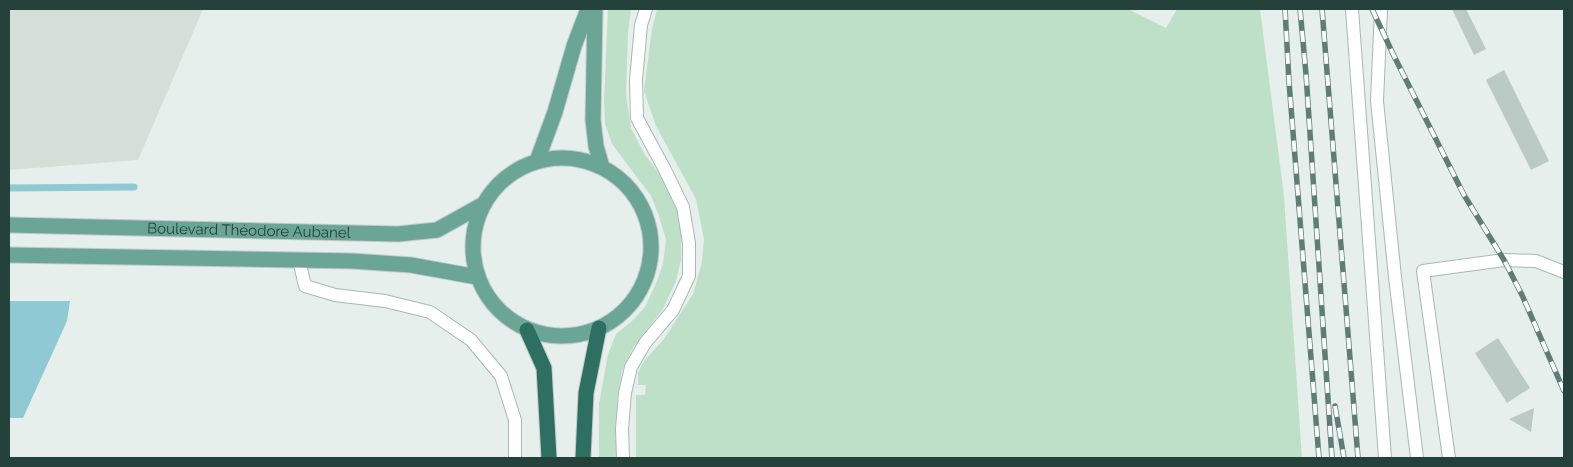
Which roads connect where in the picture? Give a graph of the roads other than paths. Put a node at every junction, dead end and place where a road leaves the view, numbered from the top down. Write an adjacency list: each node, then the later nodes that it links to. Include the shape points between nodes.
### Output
1 (588, 9): 6 (main road)
2 (595, 9): 7 (main road, via 593,120)
3 (646, 9): 19 (lane, via 641,25 636,80 637,118 682,207 689,243 689,276 674,310 645,343 631,367 622,429)
4 (1352, 9): 20 (lane)
5 (1381, 9): 21 (lane, via 1377,100)
6 (537, 161): 7 (main road, via 581,160); 8 (main road, via 515,171 496,186)
7 (602, 167): 14 (main road, via 625,184 642,208 650,235 650,263 640,290 623,312)
8 (482, 205): 9 (main road, Boulevard Théodore Aubanel, via 437,230 398,234); 13 (main road, via 474,228 472,253)
9 (9, 225)
10 (9, 256): 11 (main road, Boulevard Théodore Aubanel)
11 (299, 260): 13 (main road, Boulevard Théodore Aubanel, via 411,265); 16 (lane, via 305,286 335,295 385,301 430,312 471,340 500,376 516,420)
12 (1564, 272): 22 (lane, via 1536,261 1504,260 1423,271)
13 (477, 277): 15 (main road, via 489,299 506,317)
14 (599, 328): 15 (main road, via 576,336 551,336); 18 (highway, via 586,393)
15 (527, 330): 17 (highway, via 544,368)
16 (515, 458)
17 (549, 458)
18 (583, 458)
19 (624, 458)
20 (1385, 458)
21 (1417, 458)
22 (1449, 458)

